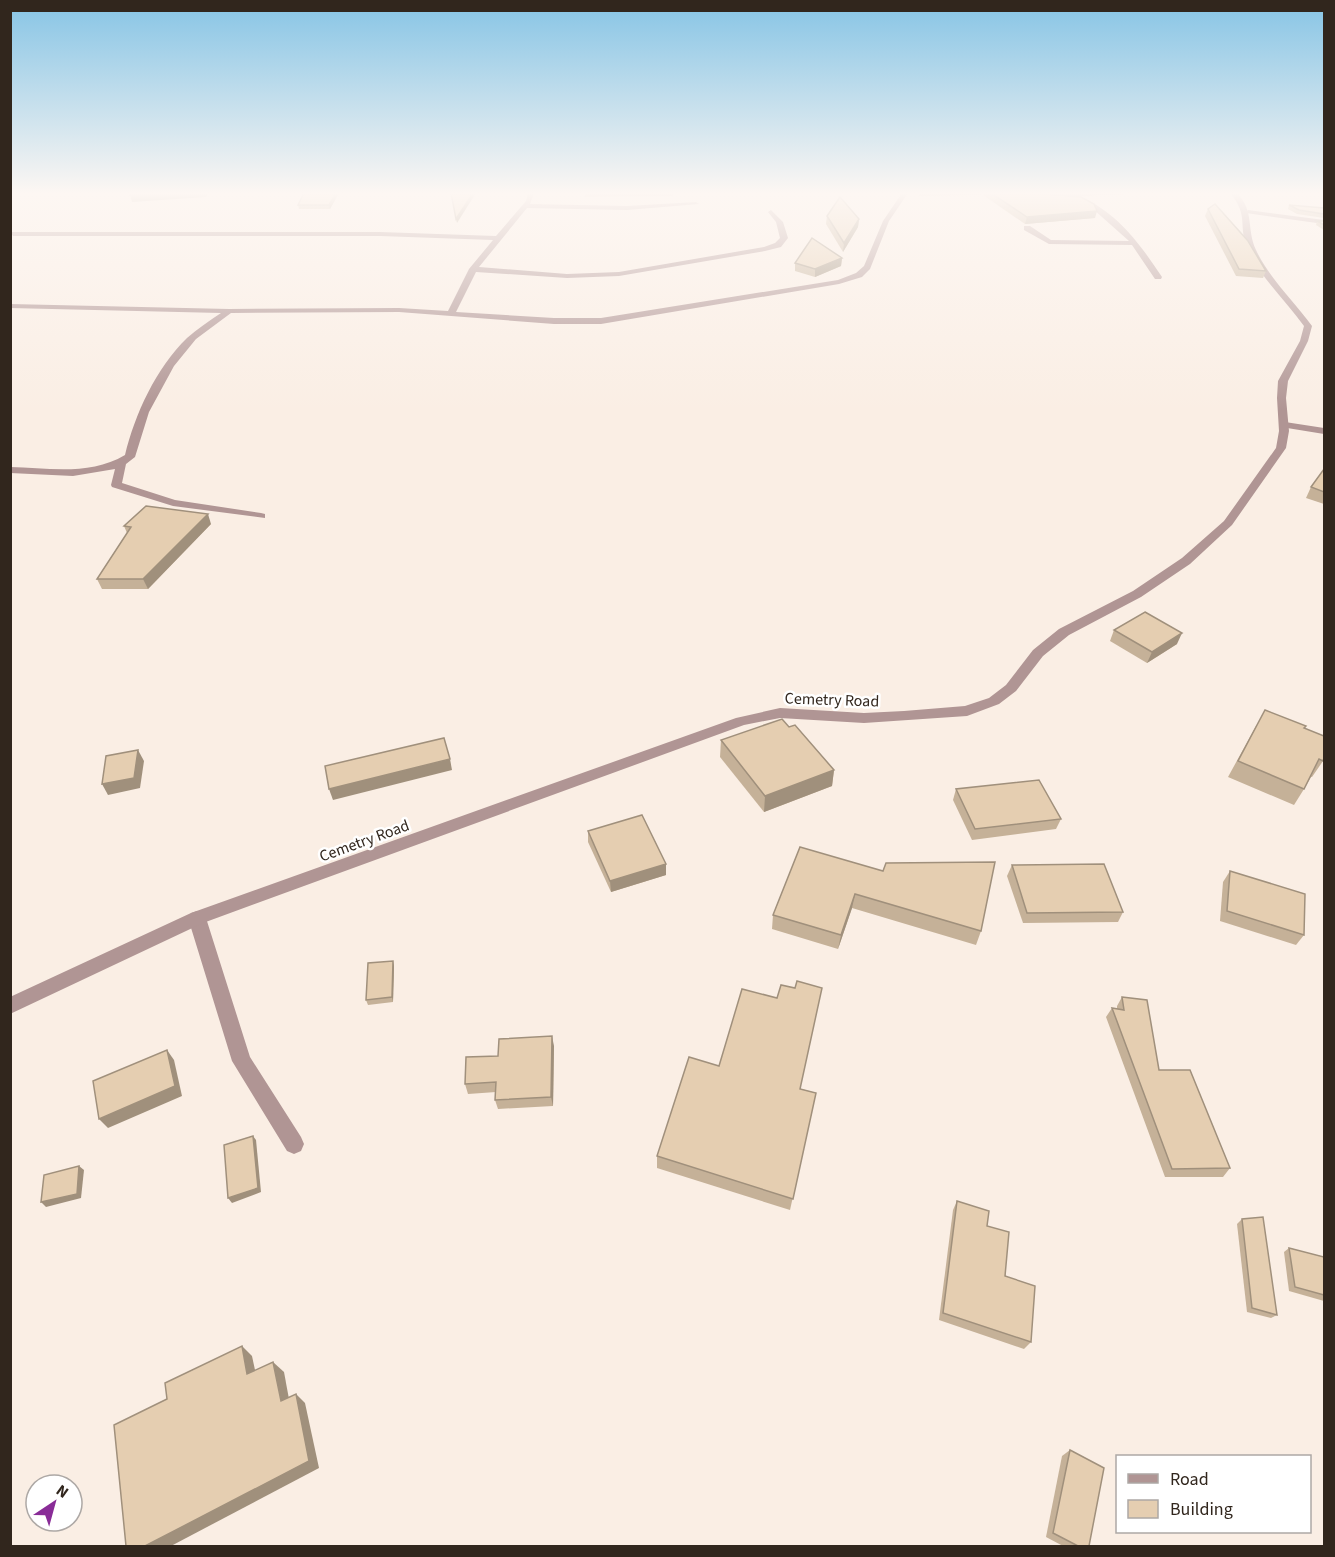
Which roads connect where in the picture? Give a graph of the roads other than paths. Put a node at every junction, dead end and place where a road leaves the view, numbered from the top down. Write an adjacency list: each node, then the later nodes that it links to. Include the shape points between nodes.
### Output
1 (475, 266): 6 (street)
2 (672, 266): 6 (street, via 595,276)
3 (868, 266): 10 (street, via 859,275 839,282 601,321)
4 (1151, 266): 7 (street)
5 (1264, 266): 11 (street, Cemetry Road, via 1308,326 1307,339 1288,366 1282,384)
6 (473, 269): 10 (street)
7 (1158, 277)
8 (10, 306): 9 (street)
9 (229, 311): 10 (street); 13 (street, via 176,356 145,407 130,457)
10 (451, 313)
11 (1285, 425): 12 (street); 16 (street, Cemetry Road, via 1281,448 1228,523 1186,561 1137,594 1064,632 1038,653 1011,687 994,701 967,711 904,716 780,713 741,721)
12 (1324, 432)
13 (121, 465): 14 (street, via 104,470); 15 (street, via 116,485 174,503)
14 (10, 470)
15 (261, 516)
16 (197, 918): 17 (street, Cemetry Road); 18 (street, via 242,1061)
17 (10, 1006)
18 (294, 1144)

